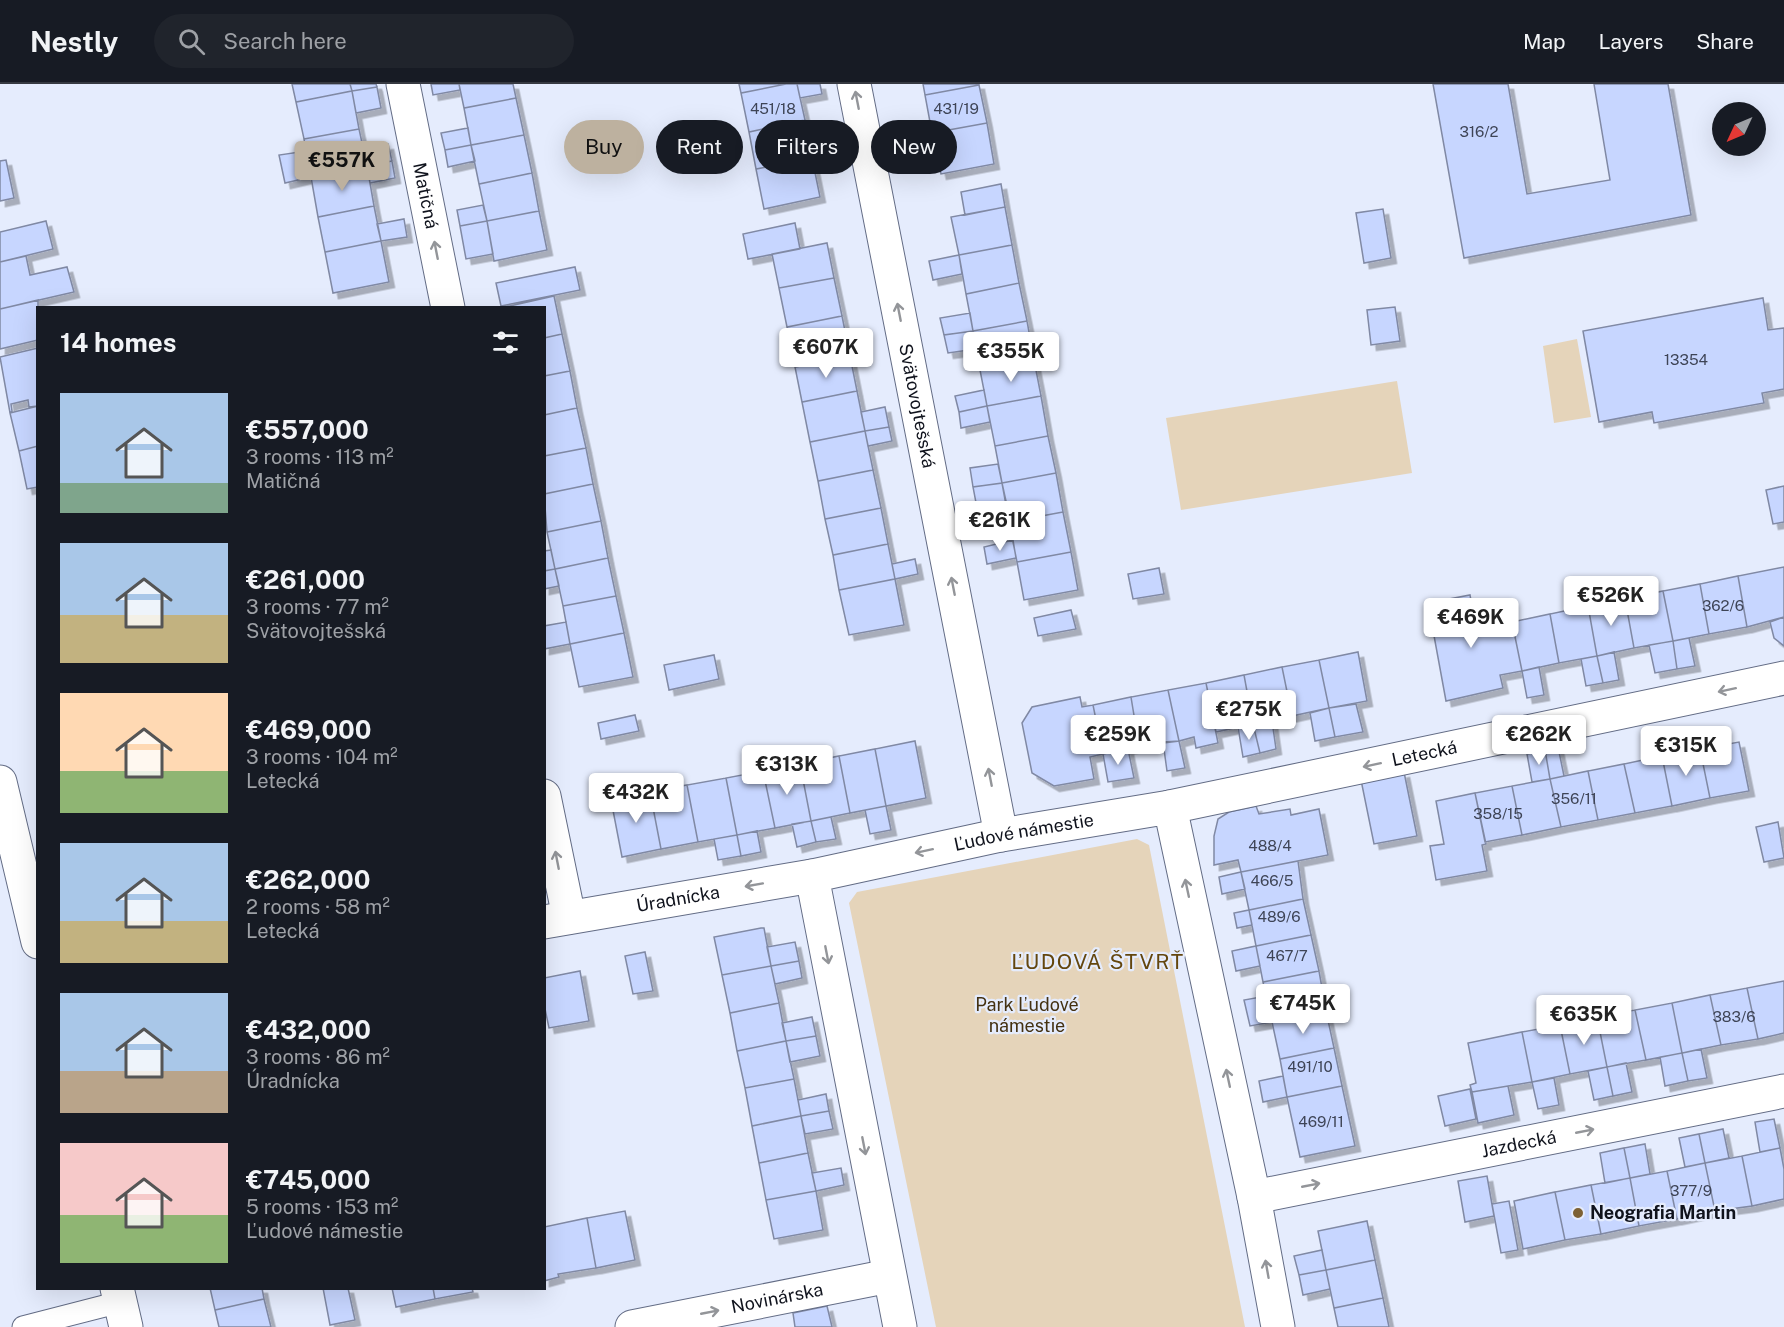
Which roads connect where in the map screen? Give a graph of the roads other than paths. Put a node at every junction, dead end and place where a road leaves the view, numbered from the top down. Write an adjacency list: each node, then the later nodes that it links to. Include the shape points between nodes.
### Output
1 (404, 84): 3 (street, Matičná, one-way to 1)
2 (854, 84): 8 (street, Svätovojtešská, one-way to 2)
3 (448, 306)
4 (1784, 678): 6 (street, Letecká, one-way to 6)
5 (0, 782): 9 (street)
6 (1170, 807): 8 (street, Ľudové námestie); 14 (street, one-way to 6)
7 (546, 817): 11 (street, one-way to 7)
8 (1001, 835): 10 (street, Ľudové námestie, one-way to 10)
9 (10, 872): 12 (street)
10 (812, 876): 11 (street, Úradnícka, one-way to 11); 15 (street, one-way to 15)
11 (556, 920)
12 (36, 937)
13 (1784, 1091): 14 (street, Jazdecká, one-way to 13)
14 (1254, 1197): 20 (street, one-way to 14)
15 (889, 1276): 18 (street, Novinárska, one-way to 15); 19 (street)
16 (121, 1306): 17 (lane)
17 (23, 1327)
18 (632, 1327)
19 (900, 1327)
20 (1278, 1327)

